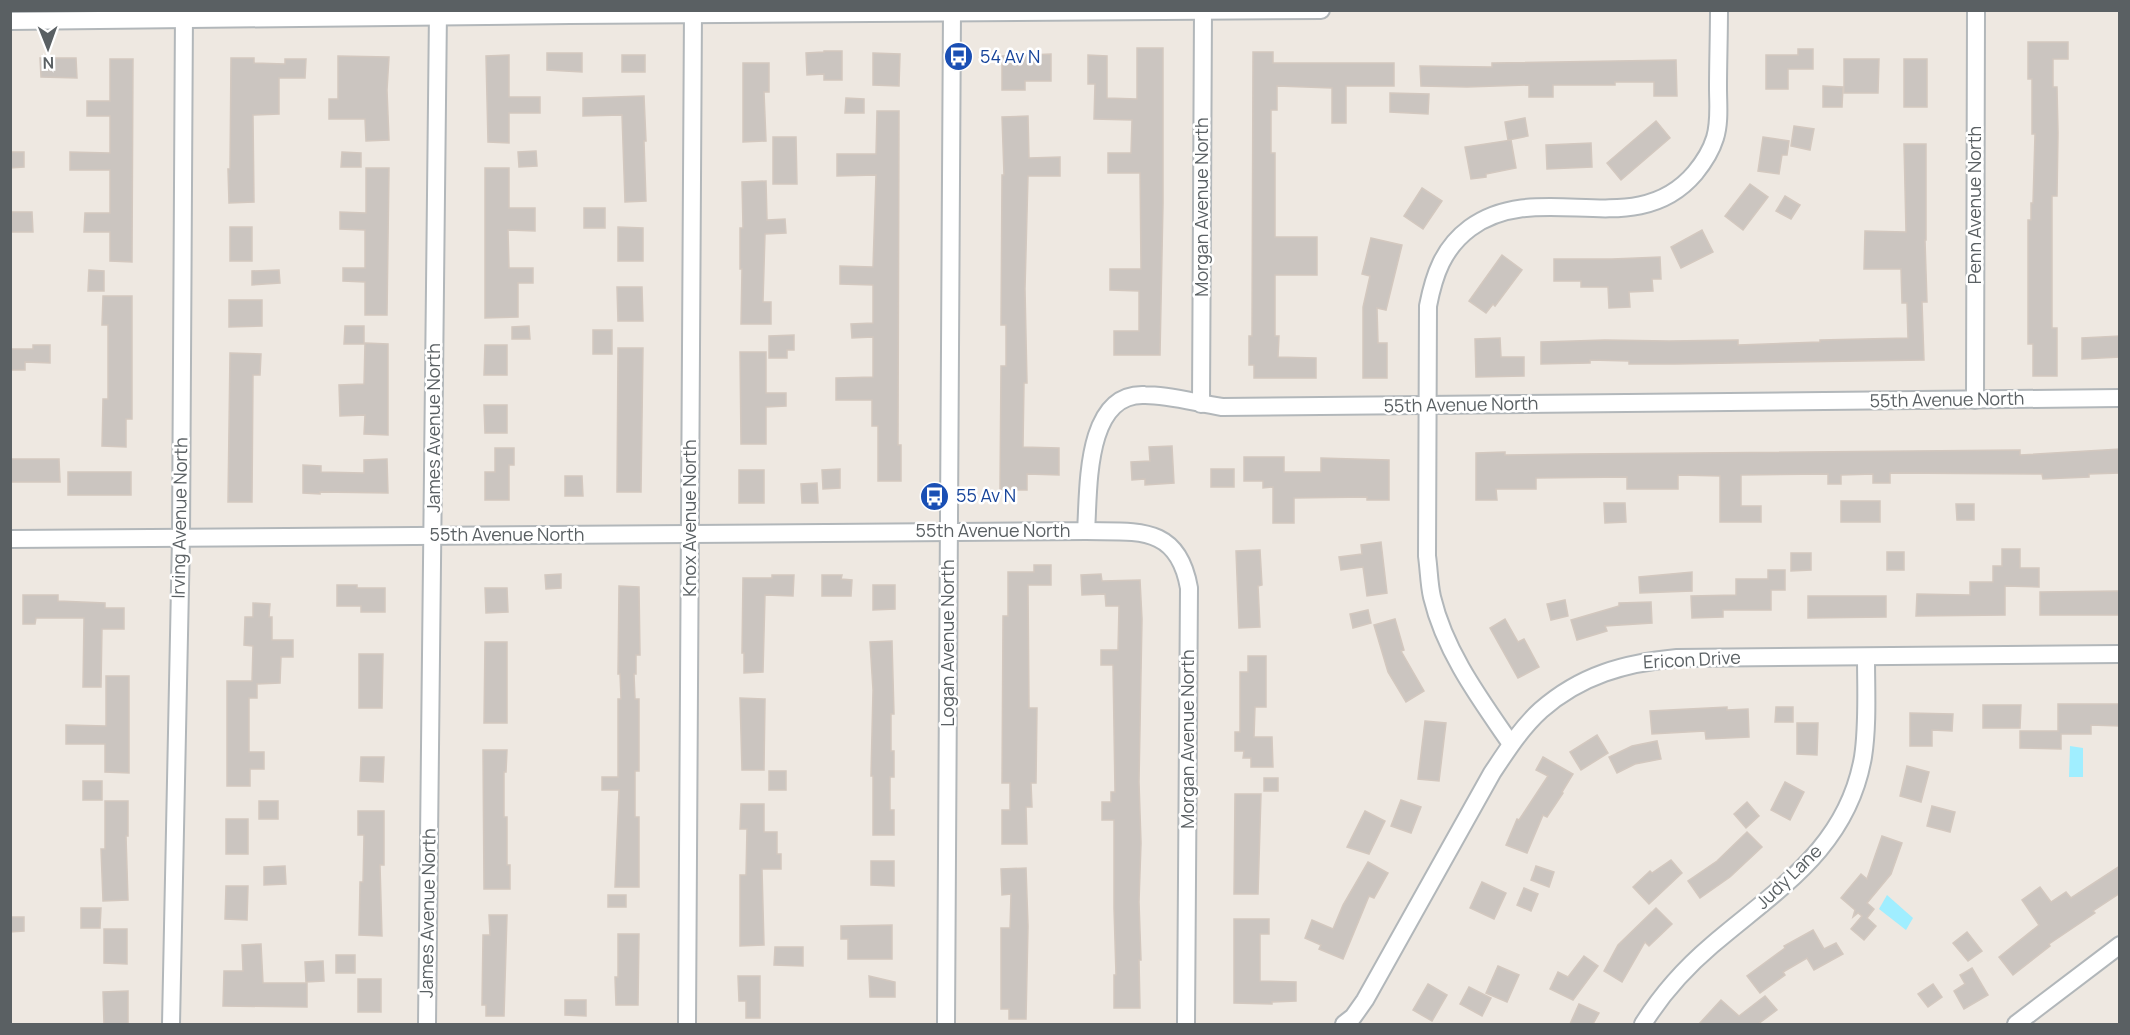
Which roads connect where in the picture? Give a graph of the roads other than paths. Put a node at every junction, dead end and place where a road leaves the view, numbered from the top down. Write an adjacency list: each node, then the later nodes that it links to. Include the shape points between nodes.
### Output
1 (1321, 10): 4 (street)
2 (1719, 10): 13 (street, via 1716,136 1705,160 1689,180 1645,206 1504,210 1459,236 1443,257 1428,306)
3 (1976, 10): 11 (street, Penn Avenue North)
4 (1203, 11): 6 (street); 12 (street, Morgan Avenue North)
5 (693, 12): 6 (street); 7 (street); 16 (street, Knox Avenue North)
6 (952, 12): 14 (street, Logan Avenue North)
7 (438, 14): 8 (street); 17 (street, James Avenue North)
8 (184, 15): 9 (street); 18 (street, Irving Avenue North)
9 (10, 21)
10 (2120, 398): 11 (street, 55th Avenue North)
11 (1975, 400): 13 (street, 55th Avenue North)
12 (1202, 404): 13 (street, 55th Avenue North); 15 (street, 55th Avenue North, via 1143,394 1114,404 1104,417 1094,444)
13 (1428, 405): 22 (street, via 1427,556 1432,597 1445,636 1464,672)
14 (949, 531): 15 (street, 55th Avenue North); 16 (street, 55th Avenue North); 27 (street, Logan Avenue North)
15 (1086, 531): 28 (street, Morgan Avenue North, via 1128,532 1166,541 1186,570)
16 (690, 534): 17 (street, 55th Avenue North); 26 (street, Knox Avenue North)
17 (434, 535): 18 (street, 55th Avenue North); 25 (street, James Avenue North)
18 (181, 538): 19 (street, 55th Avenue North); 24 (street, Irving Avenue North)
19 (10, 540)
20 (2120, 654): 21 (street, Ericon Drive)
21 (1866, 657): 22 (street, Ericon Drive, via 1640,661 1604,672 1570,689 1540,711); 30 (street, Judy Lane, via 1863,757 1853,794 1835,829 1813,860 1676,980)
22 (1511, 744): 29 (street, Ericon Drive, via 1365,1000)
23 (2120, 945): 31 (street)
24 (171, 1024)
25 (427, 1024)
26 (687, 1024)
27 (946, 1024)
28 (1186, 1024)
29 (1344, 1024)
30 (1643, 1024)
31 (2016, 1024)

